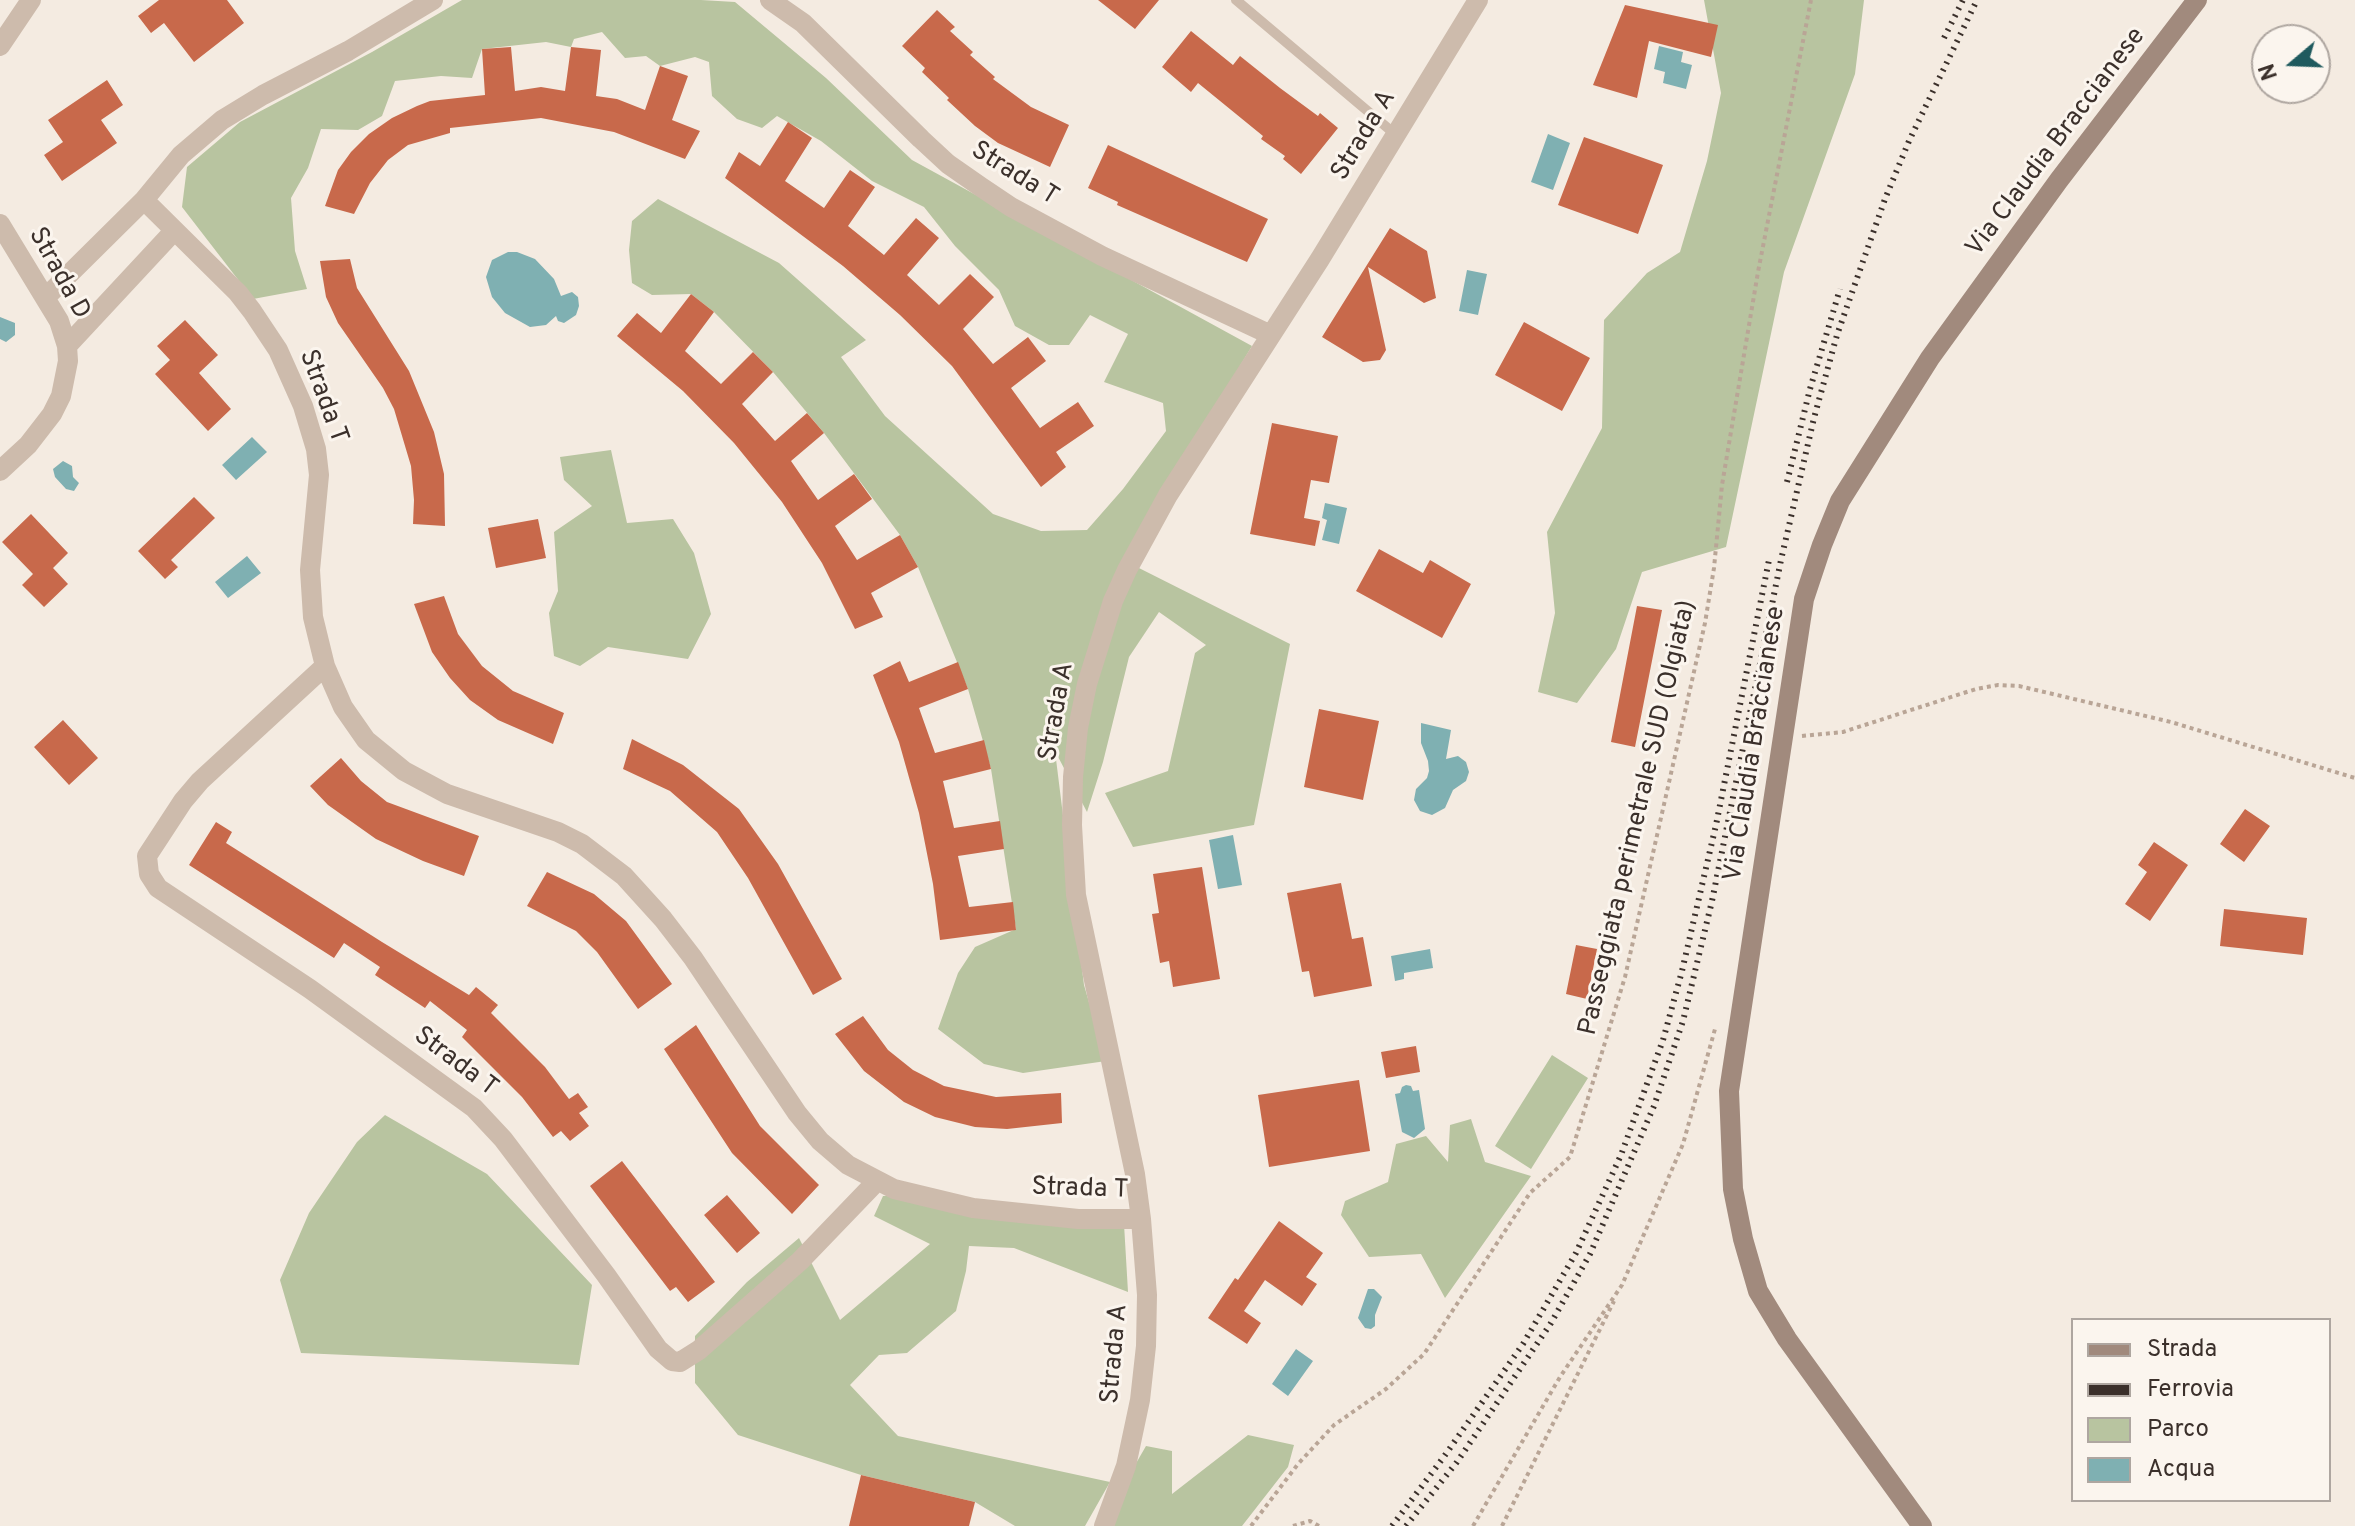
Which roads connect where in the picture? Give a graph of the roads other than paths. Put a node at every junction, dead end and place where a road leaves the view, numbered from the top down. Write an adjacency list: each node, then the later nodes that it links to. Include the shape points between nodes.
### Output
1 (31, 0): 7 (street)
2 (433, 0): 9 (street, via 222,120 181,155)
3 (770, 0): 13 (street, Strada T, via 822,40 948,164 981,187 1102,256)
4 (1236, 0): 8 (lane)
5 (1478, 0): 8 (street, Strada A)
6 (2197, 0): 20 (main road, Via Claudia Braccianese, via 1930,358 1840,501 1804,599 1729,1091 1733,1189 1758,1291)
7 (0, 46)
8 (1396, 135): 13 (street, Strada A)
9 (144, 200): 11 (street, Strada T); 12 (street)
10 (0, 224): 12 (street, Strada D)
11 (174, 231): 14 (street); 16 (street, Strada T, via 252,311 278,350 303,406 318,463 310,593)
12 (45, 298): 14 (street, Strada D)
13 (1271, 335): 18 (street, Strada A, via 1168,495 1127,570 1093,658 1078,728 1072,812 1076,895)
14 (67, 346): 15 (street, Strada D, via 66,377 52,414)
15 (0, 471)
16 (325, 666): 17 (street, Strada T, via 353,724 404,771 447,794 558,832 624,876 693,958 797,1113 832,1152); 17 (street, Strada T, via 183,801 147,856 158,888 474,1108 672,1361 699,1350 789,1271)
17 (876, 1182): 18 (street, Strada T, via 973,1208 1078,1219)
18 (1141, 1219): 19 (street, Strada A, via 1147,1319 1142,1381 1126,1466)
19 (1104, 1526)
20 (1922, 1526)

